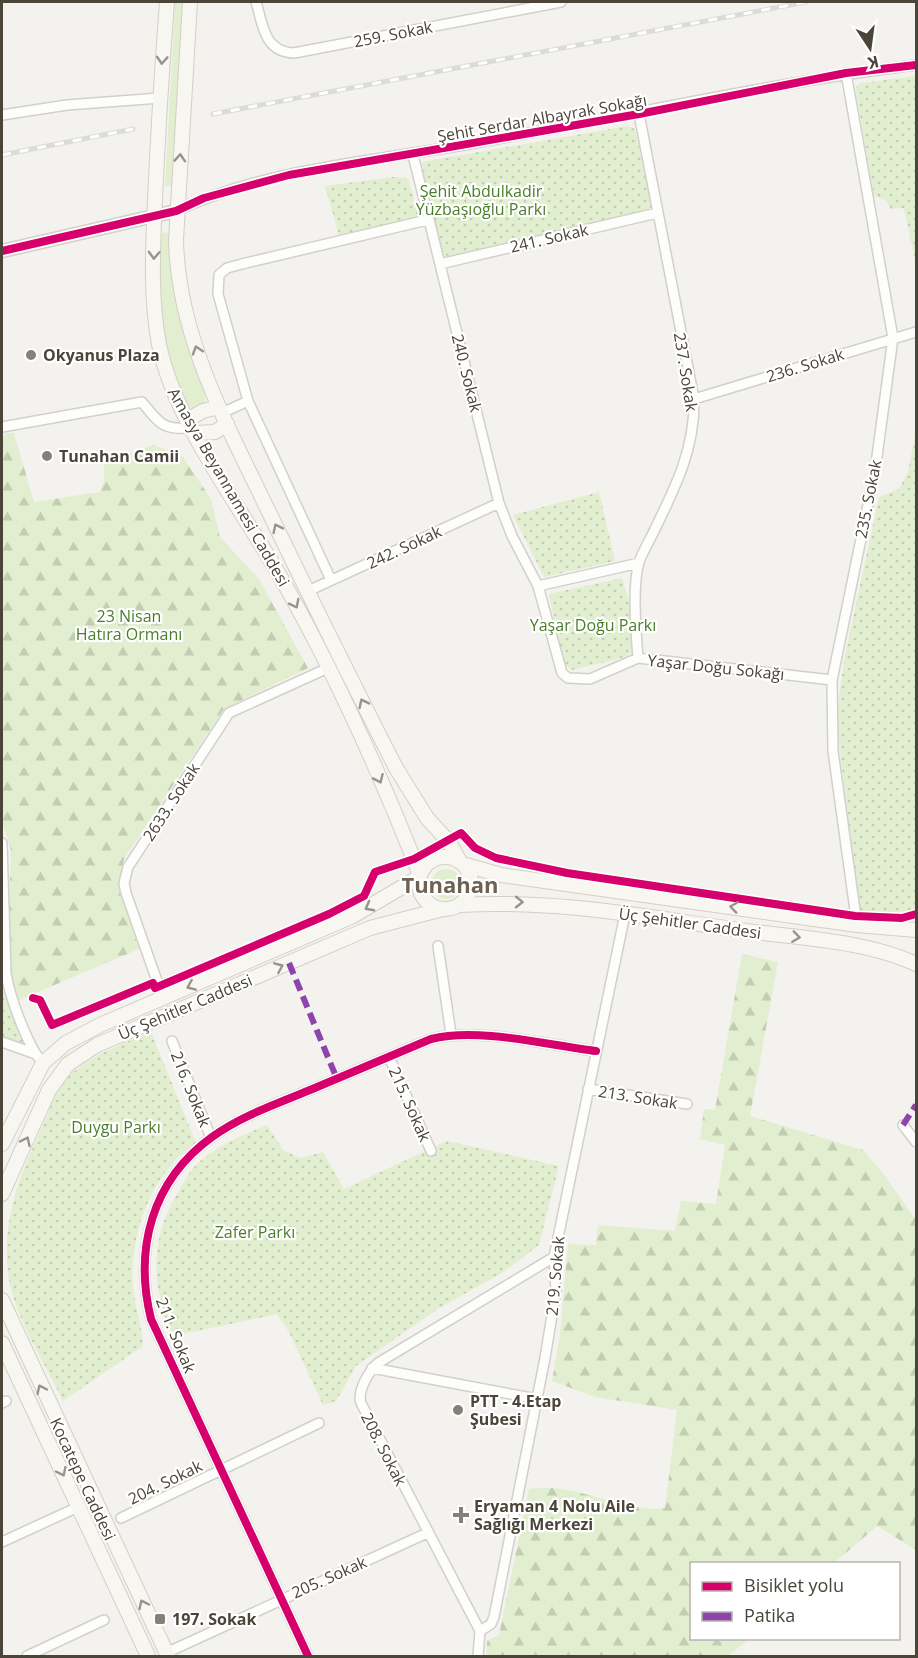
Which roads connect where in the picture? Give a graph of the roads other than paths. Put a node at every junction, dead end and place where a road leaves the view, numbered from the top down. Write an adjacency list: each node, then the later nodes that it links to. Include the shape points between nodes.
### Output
1 (166, 2): 8 (main road, Amasya Beyannamesi Caddesi, one-way to 8)
2 (190, 2): 12 (main road, Amasya Beyannamesi Caddesi, one-way to 2)
3 (256, 2): 5 (street, 259. Sokak, via 266,39 277,49 294,53)
4 (557, 2): 5 (street, 259. Sokak)
5 (524, 5)
6 (916, 64): 7 (street, Şehit Serdar Albayrak Sokağı)
7 (846, 74): 9 (street, Şehit Serdar Albayrak Sokağı); 19 (street, 235. Sokak)
8 (160, 98): 10 (street); 14 (main road, Amasya Beyannamesi Caddesi)
9 (639, 114): 11 (street, Şehit Serdar Albayrak Sokağı); 13 (street, 237. Sokak)
10 (2, 115)
11 (413, 155): 12 (street, Şehit Serdar Albayrak Sokağı, via 289,175 204,198); 15 (street, 240. Sokak)
12 (176, 211): 14 (street); 22 (main road, Amasya Beyannamesi Caddesi, one-way to 12, via 199,357 181,295 176,265)
13 (657, 213): 17 (street, 241. Sokak); 20 (street, 237. Sokak)
14 (155, 216): 16 (street); 24 (main road, Amasya Beyannamesi Caddesi, one-way to 24, via 153,268 159,344 176,399)
15 (427, 220): 17 (street, 240. Sokak); 21 (street, via 242,264 219,275 218,294)
16 (2, 251)
17 (440, 264): 25 (street, 240. Sokak)
18 (916, 332): 19 (street, 236. Sokak)
19 (892, 338): 20 (street, 236. Sokak); 33 (street, 235. Sokak, via 875,471)
20 (694, 399): 26 (street, 237. Sokak, via 688,457)
21 (249, 401): 22 (street); 27 (street)
22 (222, 414): 24 (main road, via 203,411); 24 (main road, via 215,432); 29 (main road, Amasya Beyannamesi Caddesi, one-way to 22)
23 (2, 427): 24 (street, via 142,402 160,424 174,429)
24 (191, 427): 31 (main road, Amasya Beyannamesi Caddesi, one-way to 31, via 285,585)
25 (499, 503): 27 (street, 242. Sokak); 28 (street, 240. Sokak)
26 (639, 563): 28 (street); 30 (street, 237. Sokak, via 635,616)
27 (331, 580): 29 (street, 242. Sokak)
28 (538, 586): 32 (street, 240. Sokak, via 559,667)
29 (308, 591): 35 (main road, Amasya Beyannamesi Caddesi, one-way to 29, via 427,818 396,768)
30 (638, 658): 32 (street, Yaşar Doğu Sokağı, via 590,679); 33 (street, Yaşar Doğu Sokağı)
31 (328, 668): 36 (main road, Amasya Beyannamesi Caddesi, one-way to 36); 45 (street, 2633. Sokak, via 229,713 128,867 126,893)
32 (568, 678)
33 (832, 680): 40 (street, 235. Sokak, via 833,751)
34 (2, 843): 42 (street)
35 (462, 863): 36 (main road, via 451,857 434,859); 37 (main road, via 470,873 471,890); 40 (main road, Üç Şehitler Caddesi, one-way to 35, via 501,875)
36 (420, 876): 38 (main road, via 422,895 427,902); 45 (main road, Üç Şehitler Caddesi, one-way to 45, via 353,916)
37 (460, 904): 38 (main road); 39 (main road, Üç Şehitler Caddesi, one-way to 39, via 540,903)
38 (443, 909): 59 (main road, Üç Şehitler Caddesi, one-way to 38, via 49,1090 68,1064 98,1045 370,928)
39 (625, 914): 44 (main road, Üç Şehitler Caddesi, one-way to 44, via 840,944); 49 (street, 219. Sokak)
40 (857, 925): 41 (main road, Üç Şehitler Caddesi)
41 (916, 930)
42 (3, 942): 51 (street, via 10,994)
43 (438, 946): 46 (street)
44 (916, 964)
45 (163, 998): 51 (main road, Üç Şehitler Caddesi)
46 (451, 1034): 49 (street, 211. Sokak); 50 (street, 211. Sokak)
47 (172, 1041): 55 (street, 216. Sokak)
48 (2, 1042): 51 (street)
49 (596, 1051): 52 (street, 219. Sokak)
50 (389, 1057): 55 (street, 211. Sokak, via 243,1118); 58 (street, 215. Sokak)
51 (38, 1058): 57 (main road, Üç Şehitler Caddesi)
52 (588, 1089): 53 (street, 213. Sokak); 60 (street, 219. Sokak)
53 (687, 1104)
54 (903, 1125): 56 (street)
55 (211, 1138): 66 (street, 211. Sokak, via 175,1173 148,1226 145,1291 159,1338)
56 (916, 1142)
57 (2, 1144)
58 (431, 1151)
59 (2, 1194)
60 (554, 1257): 63 (street, 208. Sokak); 64 (street, 219. Sokak, via 556,1291)
61 (2, 1300): 74 (main road, Kocatepe Caddesi, one-way to 61)
62 (2, 1343): 67 (main road, Kocatepe Caddesi, one-way to 67)
63 (372, 1368): 64 (street); 69 (street, 208. Sokak, via 359,1395 361,1403)
64 (537, 1399): 73 (street, 219. Sokak, via 495,1617)
65 (319, 1423): 66 (street, 204. Sokak)
66 (220, 1469): 68 (street, 204. Sokak); 71 (street, 211. Sokak)
67 (78, 1507): 70 (street); 76 (main road, Kocatepe Caddesi)
68 (121, 1518)
69 (428, 1533): 71 (street, 205. Sokak); 73 (street, 208. Sokak)
70 (2, 1542)
71 (281, 1599): 74 (street, 205. Sokak); 77 (street, 211. Sokak)
72 (104, 1620): 75 (street)
73 (480, 1631): 78 (street)
74 (167, 1655)
75 (27, 1656)
76 (148, 1656)
77 (308, 1656)
78 (478, 1656)

